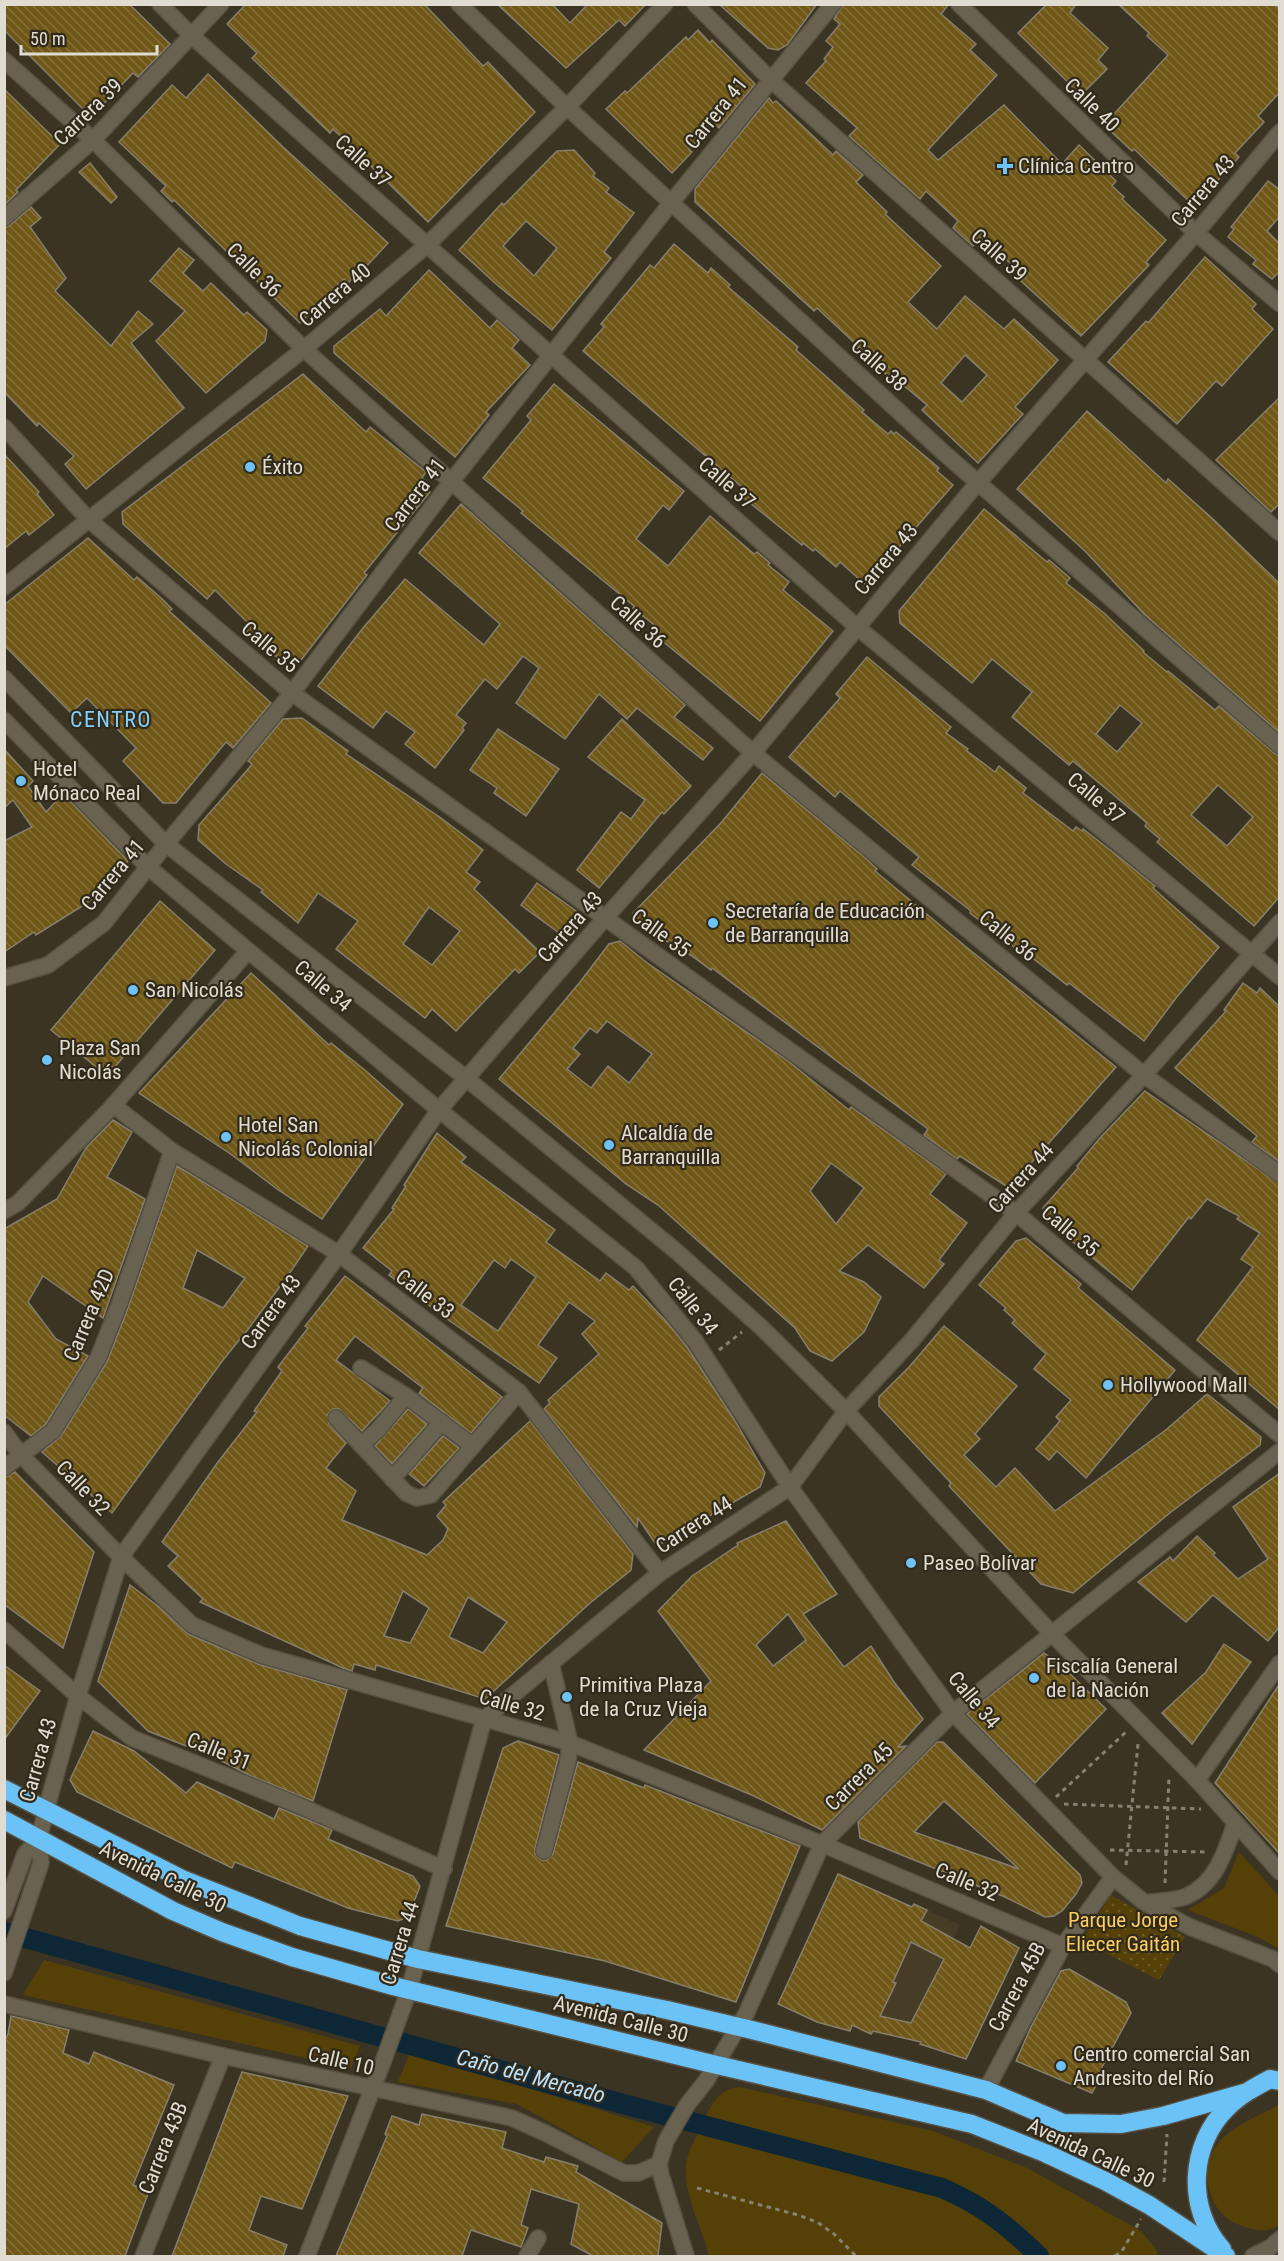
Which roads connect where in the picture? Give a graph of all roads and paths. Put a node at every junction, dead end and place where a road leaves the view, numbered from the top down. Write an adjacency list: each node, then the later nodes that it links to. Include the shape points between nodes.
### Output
1 (160, 4): 8 (street, Calle 37)
2 (221, 4): 8 (street, Carrera 39)
3 (459, 4): 11 (street, Calle 38)
4 (665, 4): 11 (street, Carrera 40)
5 (695, 4): 10 (street, Calle 39)
6 (833, 4): 10 (street, Carrera 41)
7 (959, 4): 16 (street, Calle 40)
8 (193, 37): 13 (street, Carrera 39); 17 (street, Calle 37)
9 (4, 60): 13 (street, Calle 36)
10 (771, 80): 14 (street, Carrera 41); 21 (street, Calle 39)
11 (567, 107): 14 (street, Calle 38); 17 (street, Carrera 40)
12 (1280, 132): 16 (street, Carrera 43)
13 (93, 140): 15 (street, Carrera 39); 19 (street, Calle 36)
14 (671, 203): 20 (street, Carrera 41); 24 (street, Calle 38)
15 (4, 218)
16 (1196, 233): 18 (street, Calle 40); 21 (street, Carrera 43)
17 (427, 245): 19 (street, Carrera 40); 20 (street, Calle 37)
18 (1280, 304)
19 (304, 349): 23 (street, Calle 36); 25 (street, Carrera 40)
20 (550, 355): 23 (street, Carrera 41); 28 (street, Calle 37)
21 (1084, 360): 24 (street, Carrera 43); 26 (street, Calle 39)
22 (4, 427): 25 (street, Calle 35)
23 (451, 482): 30 (street, Carrera 41); 33 (street, Calle 36)
24 (978, 483): 28 (street, Carrera 43); 32 (street, Calle 38)
25 (88, 519): 27 (street, Carrera 40); 30 (street, Calle 35)
26 (1280, 533)
27 (4, 586)
28 (857, 627): 33 (street, Carrera 43); 39 (street, Calle 37)
29 (4, 678): 34 (street, Calle 34)
30 (292, 693): 34 (street, Carrera 41); 36 (street, Calle 35)
31 (4, 720): 35 (street, Calle 34)
32 (1280, 746)
33 (753, 753): 36 (street, Carrera 43); 42 (street, Calle 36)
34 (166, 844): 35 (street, Carrera 41); 43 (street, Calle 34)
35 (148, 867): 38 (street, Calle 34); 41 (street, Carrera 41, via 104,922 48,965)
36 (605, 918): 43 (street, Carrera 43); 49 (street, Calle 35)
37 (1280, 922): 39 (street, Carrera 44)
38 (248, 951): 44 (street); 45 (street, Calle 34)
39 (1250, 954): 40 (street, Calle 37); 42 (street, Carrera 44)
40 (1280, 977)
41 (4, 978)
42 (1144, 1075): 47 (street, Calle 36); 49 (street, Carrera 44)
43 (467, 1079): 45 (street, Carrera 43); 51 (street, Calle 34)
44 (113, 1105): 46 (street, Calle 33); 48 (street, via 18,1203)
45 (439, 1110): 50 (street, Carrera 43); 52 (street, Calle 34, via 636,1268)
46 (172, 1151): 50 (street, Calle 33); 66 (street, Carrera 42D, via 98,1358 53,1431)
47 (1280, 1174)
48 (4, 1211)
49 (1016, 1213): 58 (street, Carrera 44, via 913,1339); 62 (street, Calle 35)
50 (339, 1254): 56 (street, Calle 33); 70 (street, Carrera 43)
51 (703, 1275): 52 (path); 53 (street, Calle 34)
52 (667, 1306): 54 (street, Calle 34)
53 (755, 1322): 54 (path); 58 (street, Calle 34)
54 (707, 1359): 69 (street, Calle 34)
55 (361, 1368): 57 (street)
56 (519, 1392): 64 (street); 71 (street, Calle 33)
57 (406, 1396): 60 (street); 63 (street)
58 (846, 1411): 69 (street, Carrera 44); 73 (street, Calle 34)
59 (336, 1418): 63 (street)
60 (442, 1422): 64 (street); 68 (street)
61 (4, 1432): 66 (street, Calle 32)
62 (1280, 1435)
63 (361, 1445): 68 (street)
64 (473, 1446): 68 (street, via 431,1495 417,1498)
65 (1280, 1451): 73 (street, Carrera 45)
66 (21, 1455): 67 (street, Carrera 42D); 70 (street, Calle 32)
67 (4, 1468)
68 (392, 1479)
69 (790, 1487): 71 (street, Carrera 44); 77 (street, Calle 34)
70 (121, 1557): 76 (street, Carrera 43); 78 (street, Calle 32, via 192,1625 261,1655)
71 (660, 1573): 74 (street, Carrera 44)
72 (4, 1630): 76 (street, Calle 31)
73 (1052, 1634): 77 (street, Carrera 45); 79 (street, Calle 34)
74 (551, 1663): 78 (street, Carrera 44); 80 (street)
75 (1280, 1663): 82 (street)
76 (78, 1696): 88 (street, Carrera 43); 98 (street, Calle 31, via 132,1738)
77 (953, 1713): 84 (street, Calle 34); 92 (street, Carrera 45)
78 (484, 1719): 80 (street, Calle 32); 98 (street, Carrera 44)
79 (1138, 1721): 81 (street, Calle 34); 84 (path); 85 (path)
80 (570, 1743): 92 (street, Calle 32); 95 (street)
81 (1170, 1752): 82 (street, Calle 34); 86 (path)
82 (1197, 1780): 87 (street, Calle 34)
83 (4, 1789): 88 (highway, Avenida Calle 30)
84 (1044, 1803): 85 (path); 93 (street, Calle 34)
85 (1132, 1807): 86 (path); 94 (path)
86 (1168, 1808): 87 (path); 96 (path)
87 (1221, 1808): 90 (street, Calle 34)
88 (46, 1810): 91 (street, Carrera 43); 105 (highway, Avenida Calle 30, via 230,1900 300,1926)
89 (4, 1820): 91 (highway, Avenida Calle 30)
90 (1235, 1824): 97 (street); 99 (street, Calle 34)
91 (39, 1839): 103 (street, Carrera 43, via 25,1854); 107 (street, Carrera 43, via 41,1863); 108 (highway, Avenida Calle 30, via 173,1911 222,1932 292,1957)
92 (822, 1844): 104 (street, Calle 32); 110 (street, Carrera 45)
93 (1083, 1848): 94 (path); 100 (street, Calle 34)
94 (1128, 1850): 96 (path); 100 (path)
95 (544, 1851)
96 (1166, 1851): 97 (path); 101 (path, via 1165,1891)
97 (1225, 1854): 101 (street, via 1208,1882 1186,1897)
98 (444, 1869): 105 (street, Carrera 44)
99 (1280, 1872)
100 (1118, 1882): 102 (street, Calle 34); 104 (street, Carrera 45B)
101 (1170, 1899): 102 (street)
102 (1145, 1903): 106 (street, Calle 34, via 1190,1927)
103 (4, 1911)
104 (1063, 1946): 115 (street, Carrera 45B)
105 (418, 1959): 108 (street, Carrera 44); 110 (highway, Avenida Calle 30)
106 (1280, 1965)
107 (4, 1973)
108 (409, 1990): 112 (highway, Avenida Calle 30); 114 (street, Carrera 44)
109 (4, 2004): 111 (street, Calle 10)
110 (738, 2027): 112 (street, Carrera 45); 115 (highway, Avenida Calle 30)
111 (223, 2056): 114 (street, Calle 10); 124 (street, Carrera 43B)
112 (715, 2065): 118 (street, Carrera 45, via 666,2141); 130 (highway, Avenida Calle 30, via 972,2124 1105,2181)
113 (1276, 2077): 116 (highway)
114 (373, 2089): 118 (street, Calle 10, via 512,2118 624,2173 638,2173); 125 (street, Carrera 44)
115 (986, 2090): 116 (highway, Avenida Calle 30, via 1063,2123 1092,2125 1163,2116)
116 (1244, 2093): 130 (highway, via 1214,2124 1198,2164 1200,2208 1207,2228)
117 (1167, 2132): 119 (path)
118 (660, 2164): 127 (street, Carrera 45)
119 (1164, 2182)
120 (697, 2188): 128 (path, via 817,2222)
121 (1142, 2218): 129 (path)
122 (538, 2238): 126 (street)
123 (1280, 2239): 131 (street)
124 (143, 2256)
125 (307, 2256)
126 (527, 2256)
127 (686, 2256)
128 (856, 2256)
129 (1115, 2256)
130 (1228, 2256)
131 (1253, 2256)

